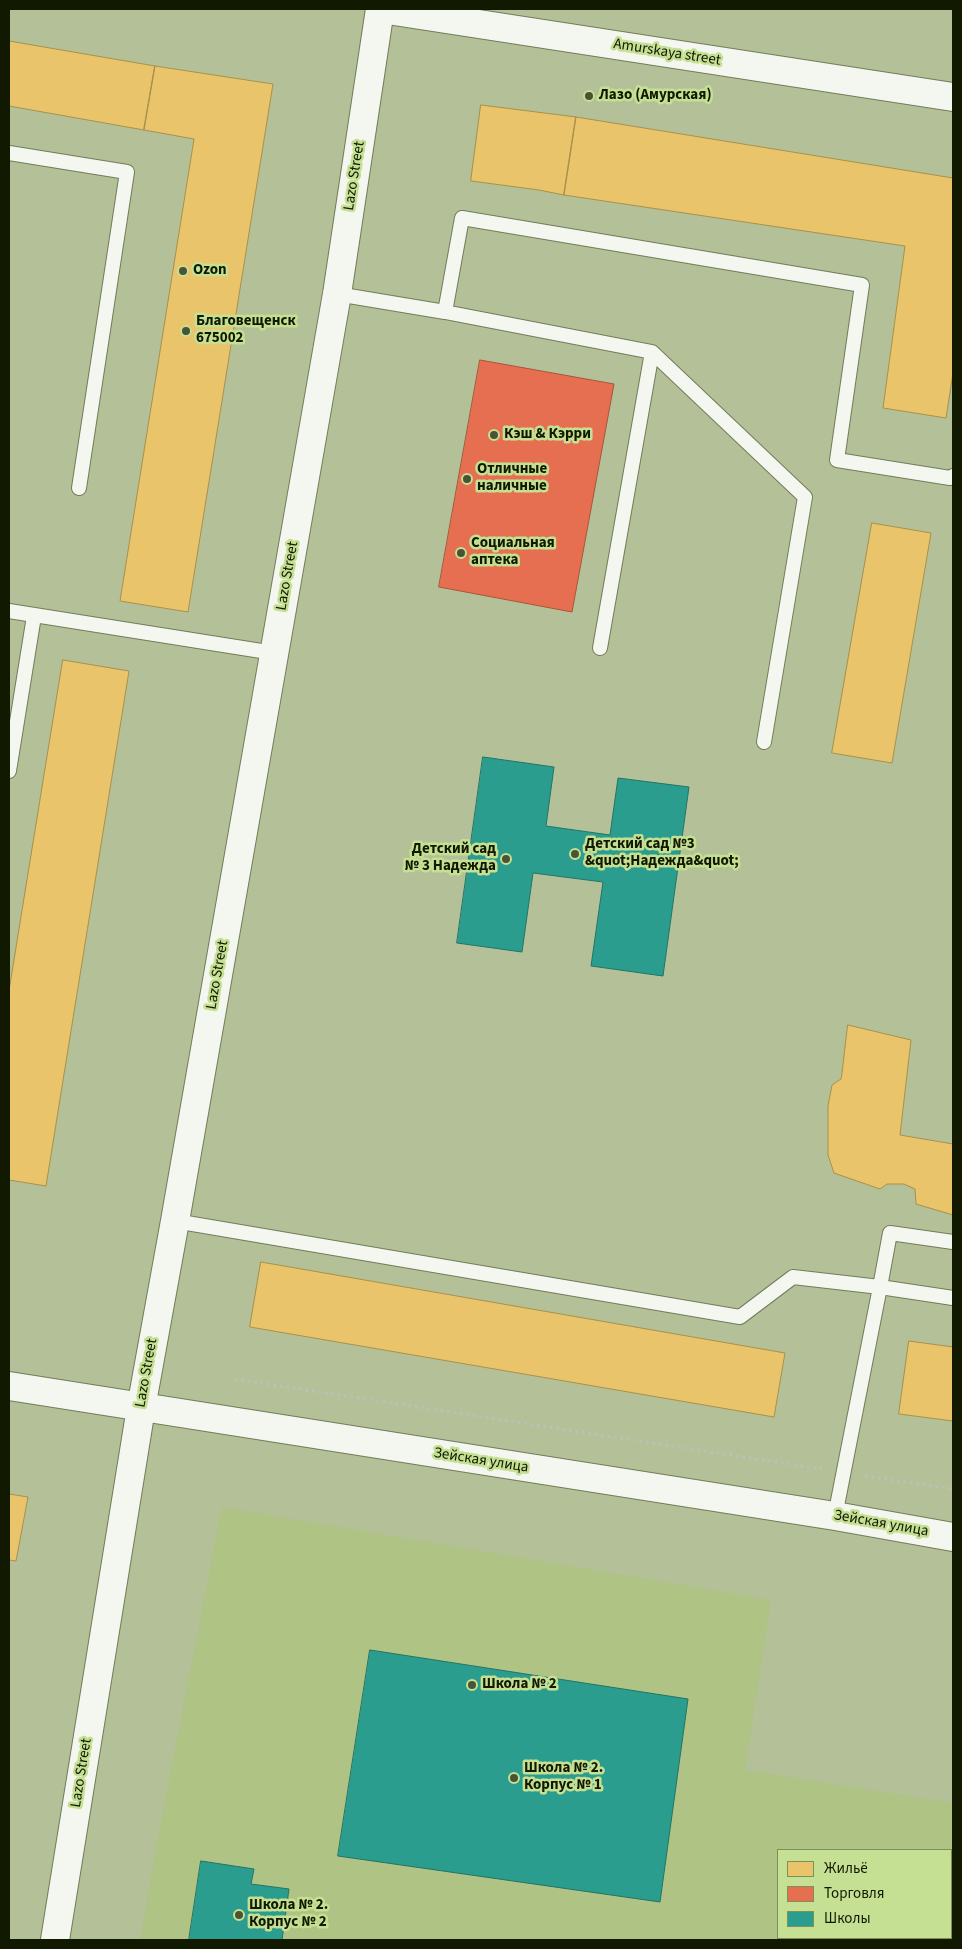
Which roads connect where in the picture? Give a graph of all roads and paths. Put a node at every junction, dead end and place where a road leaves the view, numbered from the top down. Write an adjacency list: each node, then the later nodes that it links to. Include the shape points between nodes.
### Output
1 (381, 9): 2 (main road, Amurskaya street); 4 (main road, Lazo Street)
2 (953, 97)
3 (9, 153): 8 (lane, via 127,172)
4 (337, 294): 5 (lane); 12 (main road, Lazo Street)
5 (445, 312): 6 (lane); 7 (lane, via 462,218 862,285 837,460)
6 (652, 352): 11 (lane); 13 (lane, via 805,497)
7 (953, 476)
8 (79, 488)
9 (9, 611): 10 (lane)
10 (34, 616): 12 (lane); 14 (lane)
11 (600, 648)
12 (274, 653): 15 (main road, Lazo Street)
13 (764, 742)
14 (9, 771)
15 (176, 1221): 17 (lane, via 740,1317 793,1277); 21 (main road, Lazo Street)
16 (953, 1242): 17 (lane, via 890,1233)
17 (880, 1287): 18 (lane); 22 (lane)
18 (953, 1298)
19 (235, 1379): 22 (path)
20 (9, 1386): 21 (main road, Зейская улица)
21 (140, 1408): 24 (main road, Зейская улица); 26 (main road, Lazo Street)
22 (844, 1472): 23 (path); 24 (lane)
23 (953, 1489)
24 (835, 1516): 25 (main road, Зейская улица)
25 (953, 1537)
26 (55, 1940)

